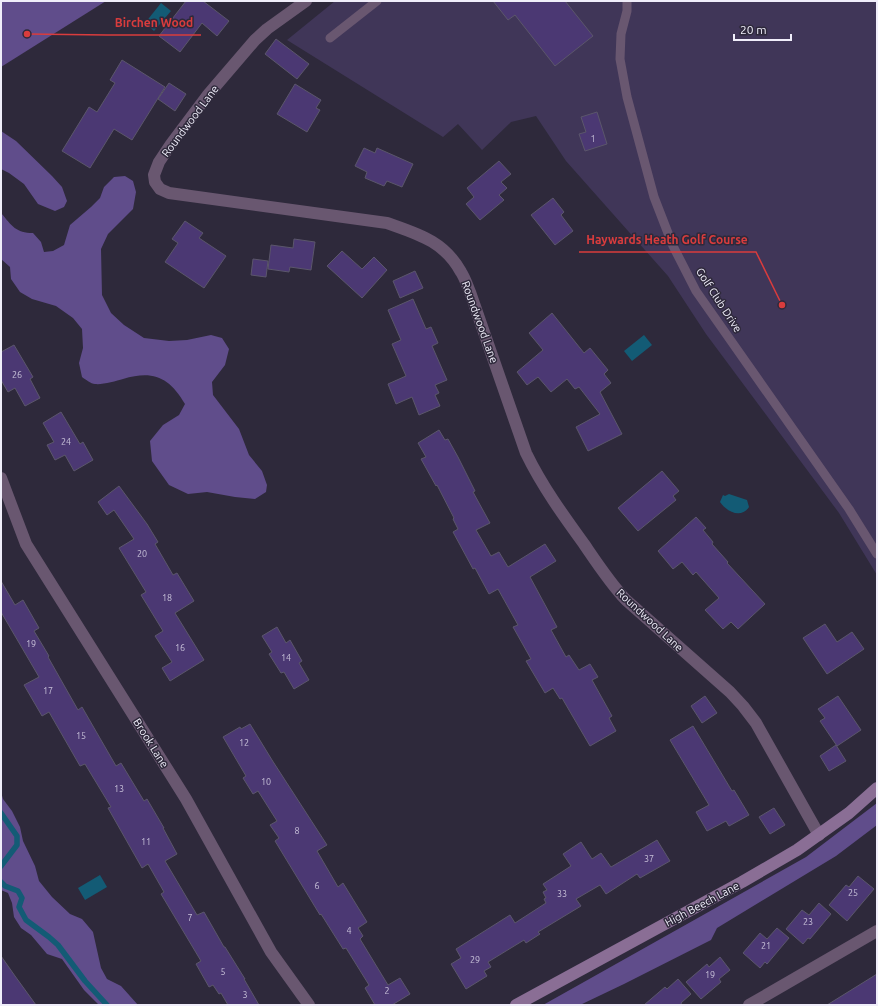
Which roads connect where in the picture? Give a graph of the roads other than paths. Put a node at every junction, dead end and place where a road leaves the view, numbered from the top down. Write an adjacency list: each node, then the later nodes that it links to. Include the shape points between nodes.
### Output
1 (306, 1): 8 (street, Roundwood Lane, via 255,40 207,96 159,162 154,175 155,182 160,189 169,192 387,223 438,244 450,255 470,292 526,453 538,478 614,587 730,692 756,722)
2 (377, 1): 4 (lane)
3 (627, 1): 6 (lane, Golf Club Drive, via 621,34 622,74 654,197 673,246 696,291 849,509)
4 (330, 38)
5 (1, 478): 10 (street, Brook Lane, via 26,544 186,799 271,952)
6 (877, 554)
7 (877, 788): 8 (street, High Beech Lane, via 849,813)
8 (819, 834): 11 (street, High Beech Lane, via 742,882)
9 (877, 931): 12 (street)
10 (309, 1005)
11 (516, 1005)
12 (749, 1005)

